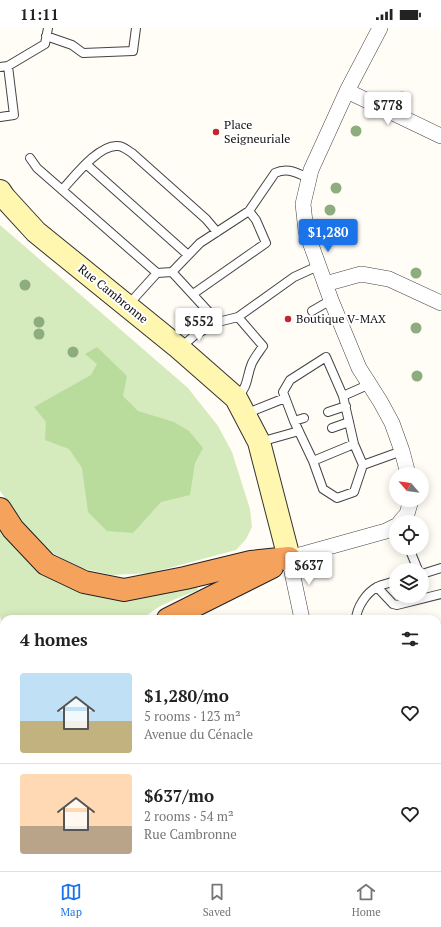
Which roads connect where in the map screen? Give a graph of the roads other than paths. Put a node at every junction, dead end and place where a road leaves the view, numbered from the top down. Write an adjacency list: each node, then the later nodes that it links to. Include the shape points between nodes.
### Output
1 (136, 28): 3 (lane, via 133,51 83,53)
2 (380, 28): 5 (street)
3 (47, 32): 4 (lane, via 45,44)
4 (4, 67): 6 (lane, via 14,115)
5 (347, 91): 7 (street); 10 (street)
6 (0, 117)
7 (441, 136)
8 (30, 158): 11 (lane, via 37,168)
9 (86, 164): 11 (lane); 14 (lane, via 106,148 125,148 206,219); 15 (lane)
10 (309, 178): 13 (lane, via 287,170 275,173); 16 (street, via 303,204 306,231)
11 (62, 190): 18 (lane)
12 (0, 191): 23 (street, Rue Cambronne, via 36,232)
13 (249, 211): 14 (lane); 20 (lane, via 266,243)
14 (217, 232): 15 (lane)
15 (188, 255): 17 (lane)
16 (318, 266): 19 (street); 25 (lane, via 294,277)
17 (172, 272): 18 (lane); 20 (lane)
18 (157, 273): 23 (lane)
19 (325, 284): 21 (street); 22 (street, via 361,274 389,279)
20 (193, 294): 26 (lane)
21 (331, 300): 24 (lane); 28 (street, via 359,368)
22 (441, 303)
23 (128, 306): 27 (street, Rue Cambronne)
24 (312, 311)
25 (238, 317): 26 (lane); 31 (lane, via 263,346 253,362)
26 (218, 322): 27 (lane, via 195,335)
27 (180, 348): 31 (street, Rue Cambronne)
28 (370, 384): 29 (lane); 41 (street, via 392,423)
29 (343, 396): 30 (lane, via 326,357 290,380 283,392); 32 (lane)
30 (286, 398): 31 (lane); 35 (lane)
31 (240, 406): 39 (street, Rue Cambronne)
32 (346, 406): 33 (lane); 36 (lane)
33 (328, 412)
34 (304, 418): 35 (lane)
35 (294, 421): 38 (lane)
36 (349, 422): 37 (lane); 40 (lane)
37 (332, 428)
38 (304, 435): 39 (lane); 42 (lane)
39 (259, 442): 47 (street, Rue Cambronne)
40 (354, 444): 42 (lane); 43 (lane)
41 (402, 451): 43 (lane); 44 (street)
42 (313, 460): 43 (lane, via 323,489 337,498 354,492)
43 (363, 465)
44 (406, 467)
45 (0, 509): 47 (highway, via 13,529 46,564 84,582 124,590 251,562)
46 (389, 530): 47 (street)
47 (289, 558): 53 (highway); 54 (street, Rue Cambronne)
48 (441, 568): 49 (lane)
49 (429, 572)
50 (389, 584): 51 (lane)
51 (377, 587): 52 (lane, via 397,605); 55 (lane, via 367,595)
52 (441, 594)
53 (176, 615)
54 (301, 615)
55 (356, 615)

